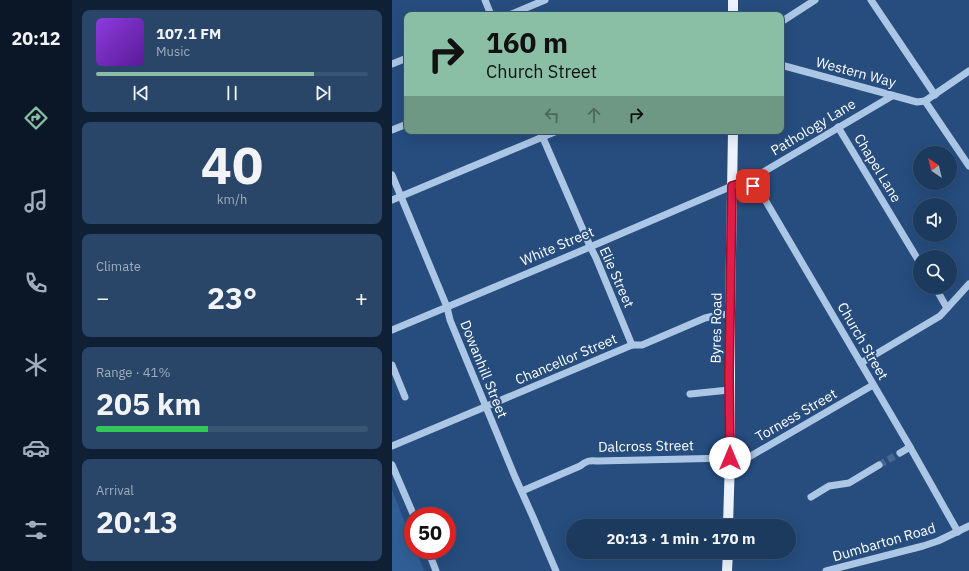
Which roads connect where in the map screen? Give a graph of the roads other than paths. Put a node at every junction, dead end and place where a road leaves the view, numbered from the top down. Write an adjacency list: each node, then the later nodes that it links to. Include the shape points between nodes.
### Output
1 (485, 0): 6 (street)
2 (544, 0): 7 (street)
3 (733, 0): 8 (main road)
4 (815, 0): 9 (street)
5 (871, 0): 14 (street)
6 (490, 12)
7 (516, 12)
8 (733, 12)
9 (784, 20)
10 (404, 59): 11 (street)
11 (392, 64)
12 (784, 66): 15 (street, Western Way)
13 (969, 71): 14 (street)
14 (935, 94): 16 (street)
15 (892, 96): 16 (street, Western Way, via 917,102); 18 (street, Pathology Lane)
16 (925, 101): 22 (street)
17 (404, 125): 19 (street)
18 (838, 127): 24 (street, Pathology Lane, via 765,171); 29 (street, Chapel Lane)
19 (392, 130)
20 (542, 134): 26 (street); 28 (street, Elie Street)
21 (733, 134): 25 (main road, Byres Road)
22 (969, 166)
23 (392, 175): 26 (street, Dowanhill Street)
24 (749, 184): 25 (street); 37 (street, Church Street, via 764,198)
25 (732, 186): 28 (street, White Street); 34 (main road, Byres Road)
26 (401, 196): 27 (street); 32 (street, Dowanhill Street)
27 (392, 200)
28 (590, 246): 32 (street, White Street); 36 (street, Elie Street)
29 (913, 251)
30 (969, 284): 33 (street)
31 (939, 294): 33 (street)
32 (447, 307): 35 (street, White Street); 43 (street, Dowanhill Street)
33 (948, 308): 37 (street, via 940,316)
34 (730, 314): 36 (street, Chancellor Street, via 705,318 642,345); 40 (main road, Byres Road)
35 (392, 330)
36 (632, 346): 43 (street, Chancellor Street)
37 (861, 364): 39 (street, Church Street)
38 (392, 365): 42 (street)
39 (874, 386): 45 (street, Church Street); 47 (street, Torness Street, via 749,457)
40 (729, 390): 41 (street); 47 (main road, Byres Road)
41 (690, 394)
42 (406, 397)
43 (486, 407): 44 (street, Chancellor Street); 50 (street, Dowanhill Street)
44 (392, 446)
45 (910, 447): 46 (street); 55 (street, Church Street)
46 (900, 453)
47 (730, 458): 50 (street, Dalcross Street, via 591,460); 53 (main road, Byres Road)
48 (392, 465): 52 (street)
49 (879, 466): 51 (street, via 849,483 830,486)
50 (522, 491): 59 (street, Dowanhill Street)
51 (811, 497)
52 (410, 507)
53 (728, 519)
54 (969, 526): 55 (street, Dumbarton Road)
55 (958, 532): 61 (street, Dumbarton Road, via 923,546)
56 (431, 559): 58 (street)
57 (728, 559): 60 (main road)
58 (436, 571)
59 (556, 571)
60 (727, 571)
61 (826, 571)

